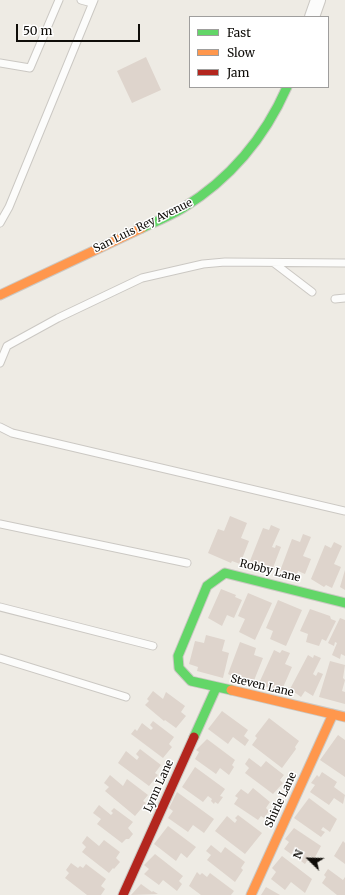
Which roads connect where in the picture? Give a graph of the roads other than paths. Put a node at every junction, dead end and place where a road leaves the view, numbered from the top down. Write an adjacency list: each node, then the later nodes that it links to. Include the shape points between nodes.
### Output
1 (59, 0): 6 (lane, via 30,68)
2 (81, 0): 4 (lane)
3 (318, 0): 5 (street)
4 (93, 1): 8 (lane, via 10,207)
5 (312, 16)
6 (0, 63)
7 (287, 88): 12 (street, San Luis Rey Avenue, via 281,104 249,154 207,193 182,209)
8 (0, 223)
9 (274, 263): 10 (lane); 11 (lane); 15 (lane, via 203,264 142,278 58,318 7,346)
10 (345, 263)
11 (312, 292)
12 (0, 295)
13 (345, 298): 14 (lane)
14 (335, 299)
15 (0, 363)
16 (0, 427): 17 (lane, via 12,433)
17 (345, 511)
18 (0, 524): 19 (lane)
19 (187, 563)
20 (345, 603): 24 (street, Robby Lane, via 225,573 208,586 178,656)
21 (0, 607): 22 (lane)
22 (153, 646)
23 (0, 658): 26 (lane)
24 (179, 668): 25 (street, Steven Lane, via 191,681)
25 (216, 688): 27 (street, Steven Lane); 29 (street, Lynn Lane)
26 (126, 697)
27 (333, 714): 28 (street, Steven Lane); 30 (street, Shirle Lane)
28 (345, 717)
29 (123, 895)
30 (251, 895)

